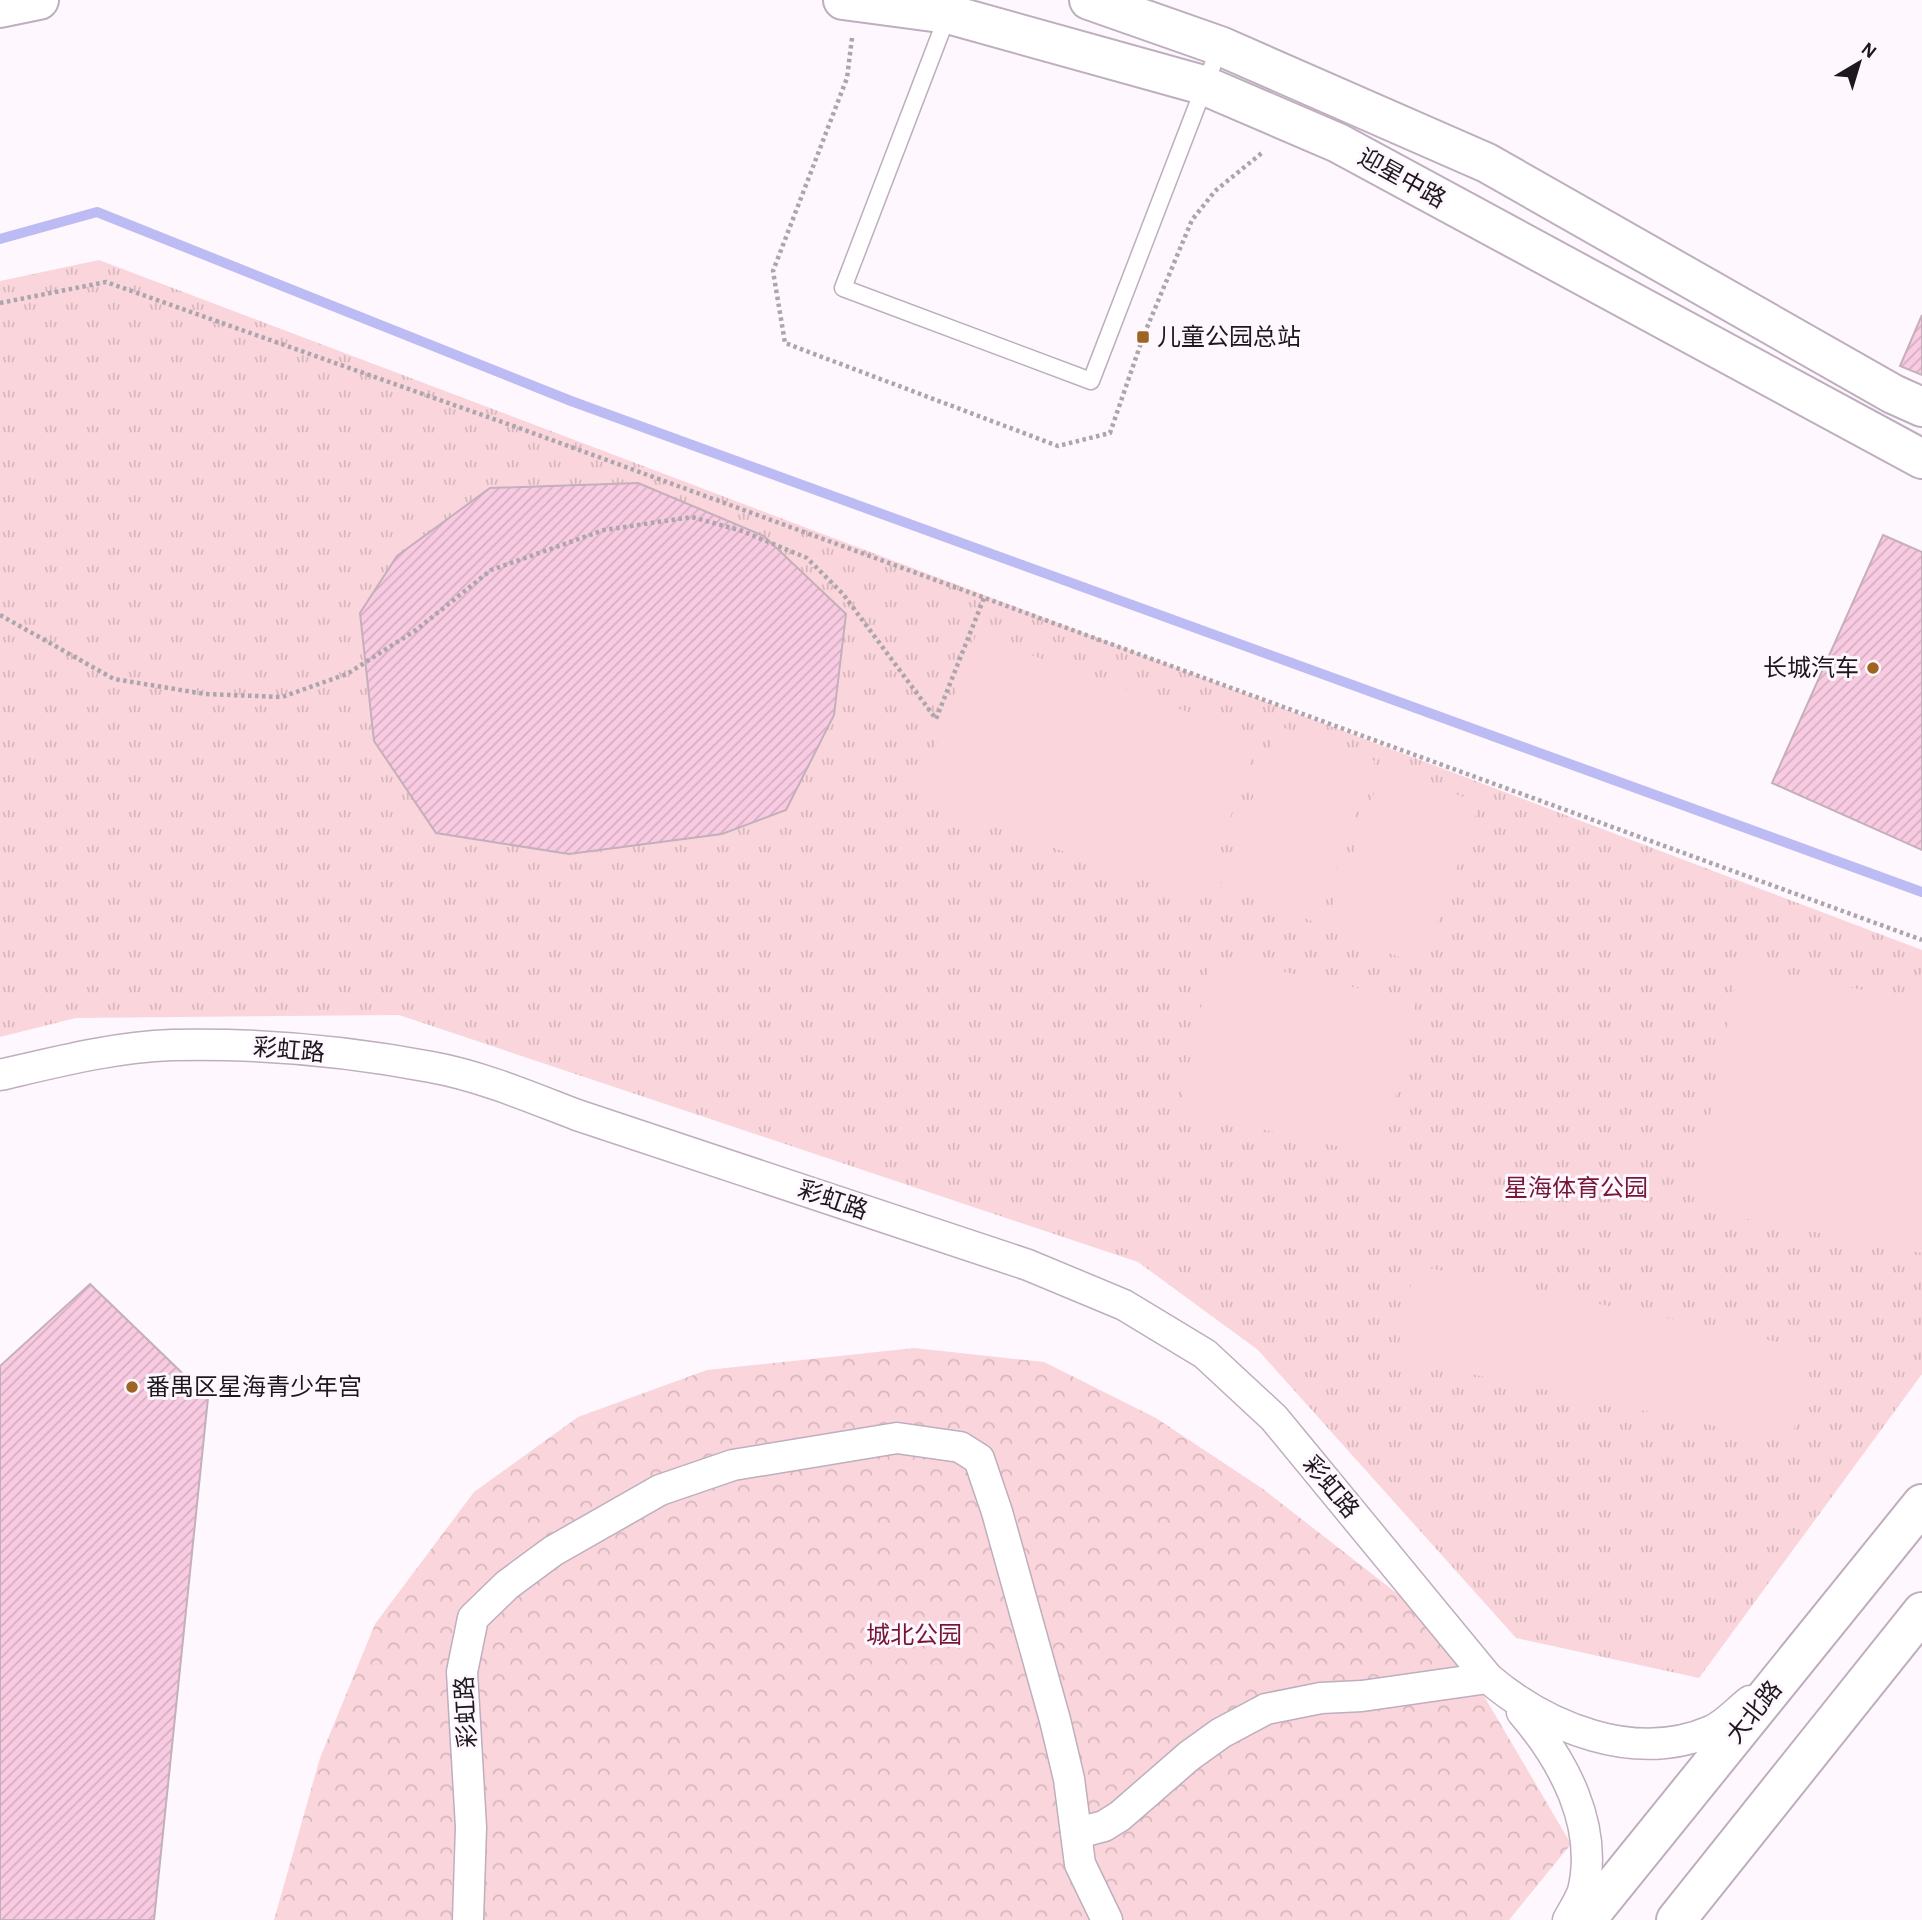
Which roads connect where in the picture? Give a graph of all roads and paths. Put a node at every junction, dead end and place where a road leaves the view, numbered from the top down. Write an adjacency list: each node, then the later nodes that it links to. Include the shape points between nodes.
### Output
1 (39, 0): 3 (street)
2 (1090, 0): 6 (street, 迎星中路)
3 (0, 8)
4 (948, 14): 5 (street, 迎星中路); 7 (street, 迎星中路); 7 (lane, via 843,288 1091,381)
5 (848, 17): 8 (path, via 847,78 773,271 785,343 1058,446 1110,433 1143,337 1192,220 1215,191)
6 (1220, 46): 7 (lane); 10 (street, 迎星中路, via 1487,163)
7 (1203, 85): 11 (street, 迎星中路, via 1338,143)
8 (1264, 151)
9 (0, 303): 12 (path, via 106,282)
10 (1922, 407)
11 (1922, 459)
12 (984, 598): 13 (path, via 936,719 843,594 807,558 742,531 692,517 604,530 491,570 416,630 347,674 282,697 205,694 114,679); 14 (path)
13 (0, 615)
14 (1922, 940)
15 (0, 1075): 19 (street, 彩虹路, via 84,1056 171,1045 257,1046 433,1067 508,1088 1028,1265 1124,1305 1205,1354 1274,1419)
16 (1922, 1504): 18 (street, 大北路)
17 (1922, 1612): 25 (street)
18 (1786, 1673): 19 (street, 彩虹路, via 1713,1730 1665,1743 1602,1738 1558,1724); 24 (street, 大北路)
19 (1497, 1686): 20 (street, via 1321,1698 1266,1709 1200,1748 1120,1816); 23 (street, 彩虹路, via 1546,1741 1574,1792 1586,1842 1583,1891)
20 (1078, 1833): 21 (street, 彩虹路, via 1038,1653 979,1459 960,1447 897,1438 878,1440 733,1465 660,1490 553,1551 507,1584 473,1618 462,1672 471,1827); 22 (street, 彩虹路, via 1080,1864)
21 (468, 1920)
22 (1107, 1920)
23 (1568, 1920)
24 (1586, 1920)
25 (1676, 1920)

